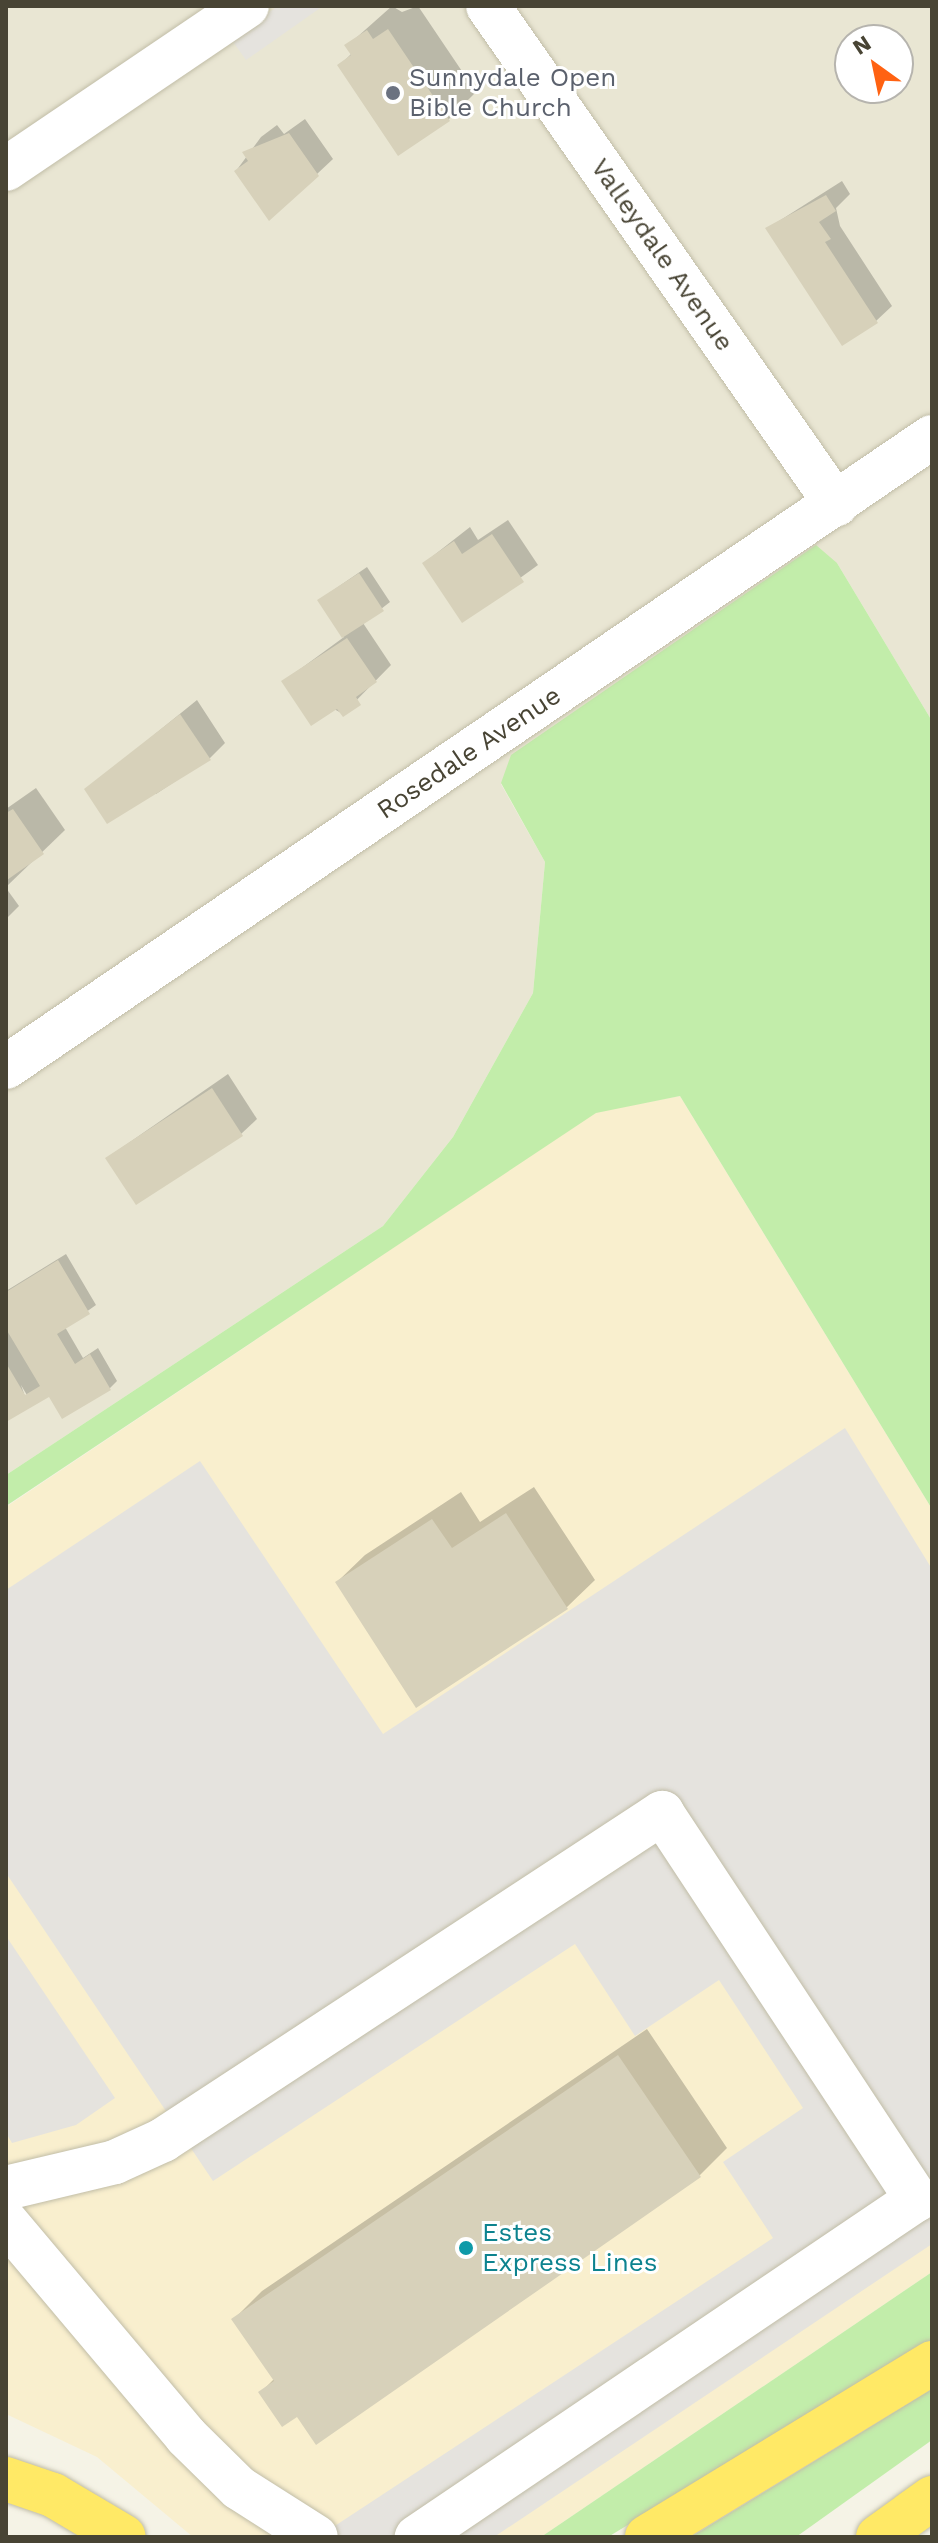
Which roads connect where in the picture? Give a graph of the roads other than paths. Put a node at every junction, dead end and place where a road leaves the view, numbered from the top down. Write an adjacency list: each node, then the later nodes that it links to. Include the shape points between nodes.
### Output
1 (247, 6): 3 (street)
2 (488, 6): 5 (street, Valleydale Avenue)
3 (6, 169)
4 (932, 437): 5 (street, Rosedale Avenue)
5 (836, 504): 6 (street, Rosedale Avenue)
6 (6, 1067)
7 (6, 2188): 14 (street, via 115,2162 163,2140 662,1813 917,2199)
8 (6, 2222): 13 (street, via 197,2447 239,2488)
9 (932, 2363): 15 (highway)
10 (6, 2479): 12 (highway, via 53,2495)
11 (932, 2498): 16 (highway)
12 (103, 2531)
13 (316, 2537)
14 (417, 2537)
15 (647, 2537)
16 (878, 2537)

